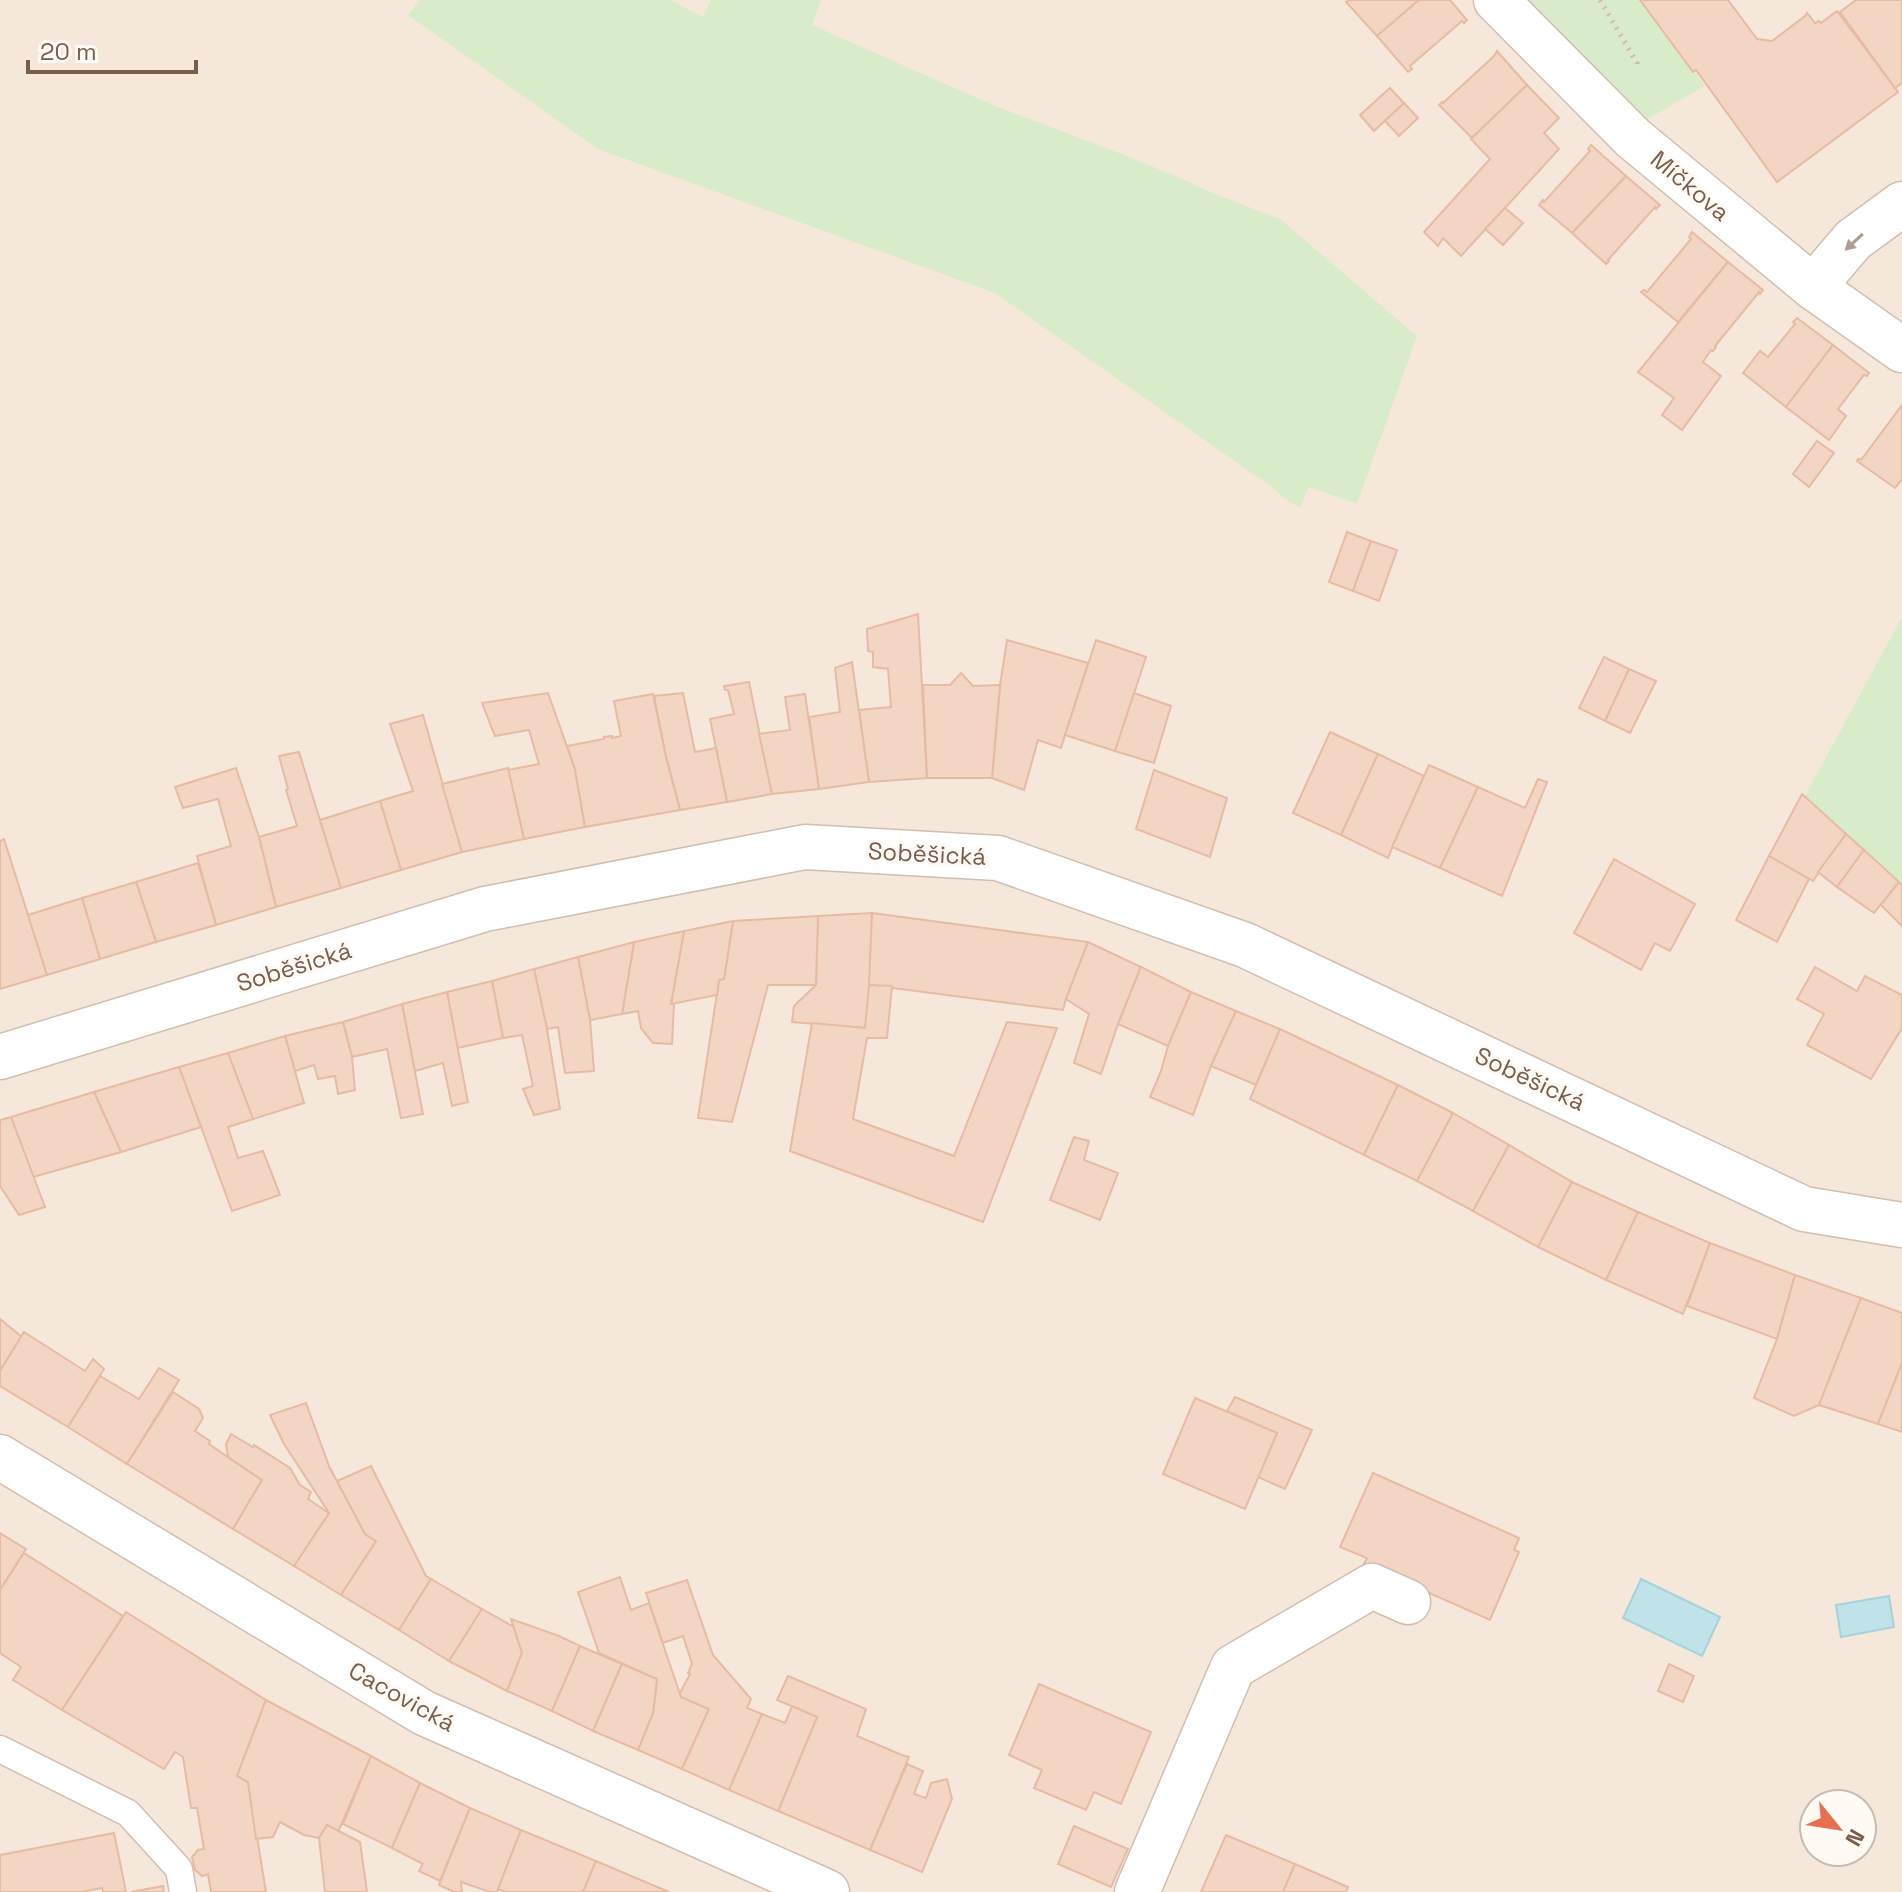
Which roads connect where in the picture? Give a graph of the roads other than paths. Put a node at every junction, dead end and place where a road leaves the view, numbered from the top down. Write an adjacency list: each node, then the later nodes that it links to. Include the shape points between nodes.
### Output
1 (1496, 0): 3 (street, Míčkova, via 1633,138)
2 (1902, 204): 3 (street, one-way to 3, via 1853,240)
3 (1813, 287): 4 (street, Míčkova)
4 (1902, 350)
5 (0, 1057): 6 (street, Soběšická, via 485,909 805,847 998,858 1245,945 1804,1209)
6 (1902, 1225)
7 (0, 1457): 11 (street, Cacovická, via 424,1713)
8 (1408, 1602): 12 (street, via 1372,1586 1233,1667)
9 (0, 1749): 10 (lane, via 128,1813 179,1869)
10 (183, 1892)
11 (827, 1892)
12 (1137, 1892)

